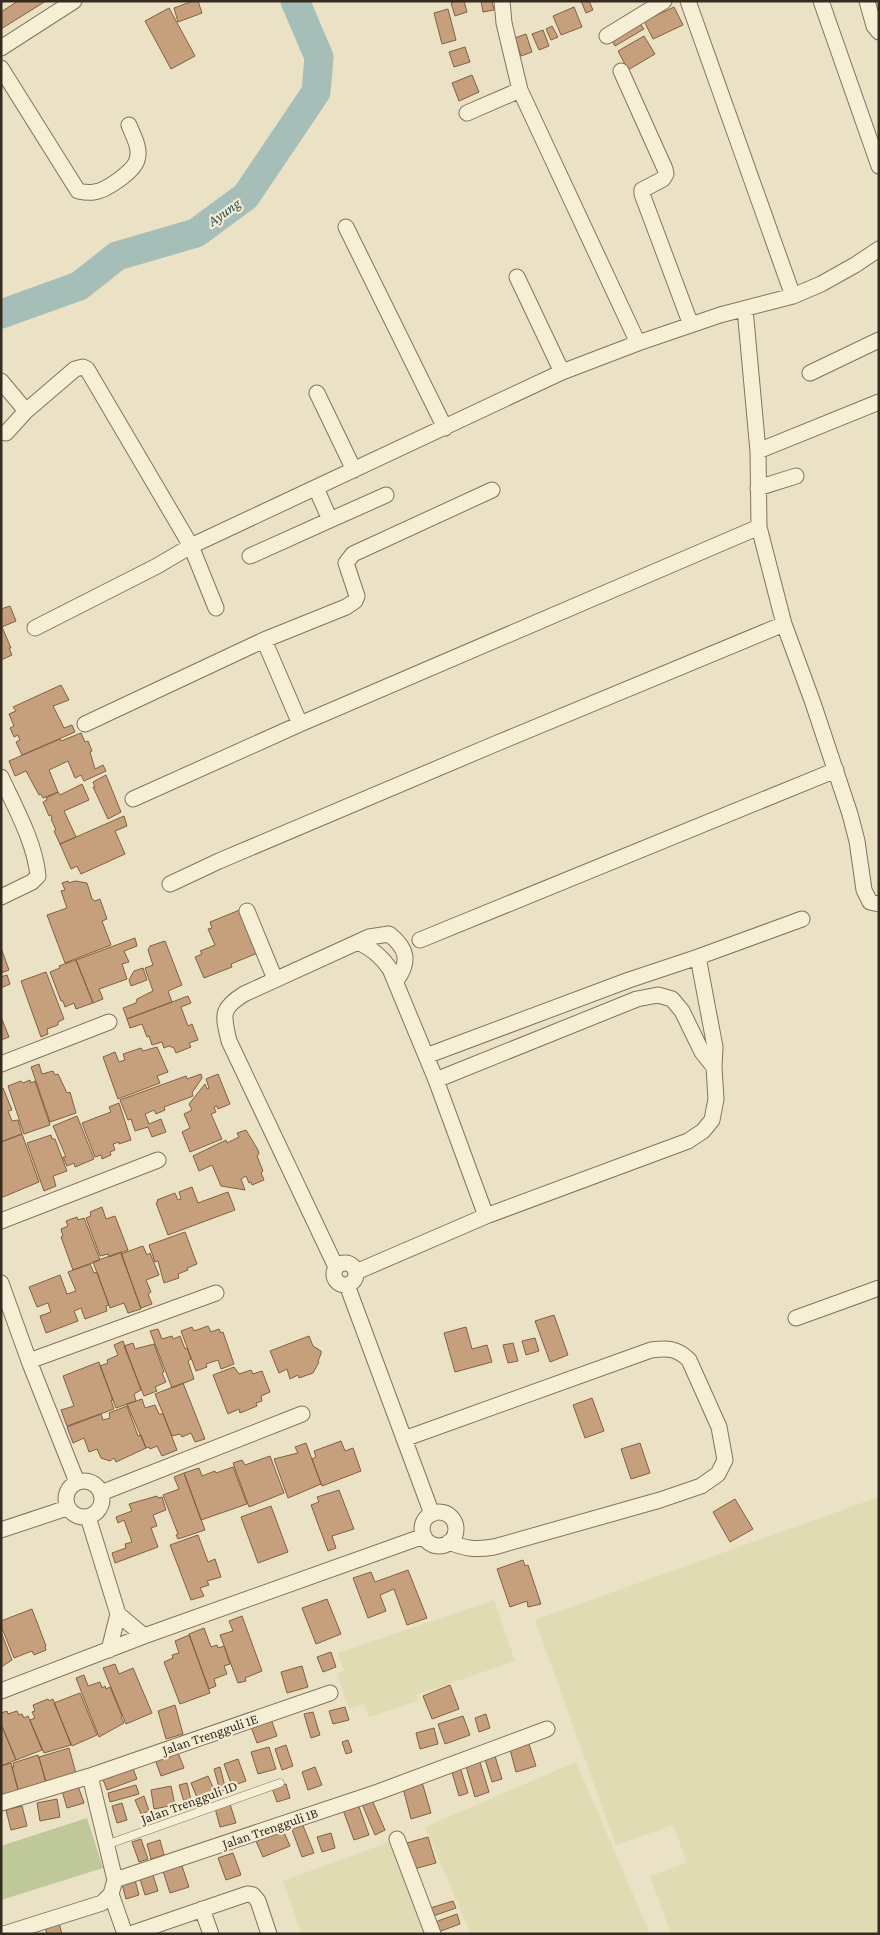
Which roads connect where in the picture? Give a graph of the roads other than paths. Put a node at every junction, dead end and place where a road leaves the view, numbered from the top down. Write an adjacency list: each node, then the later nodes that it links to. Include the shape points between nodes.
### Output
1 (74, 1): 9 (street)
2 (502, 1): 12 (street)
3 (664, 1): 8 (street)
4 (688, 1): 19 (street)
5 (821, 1): 15 (street)
6 (867, 1): 7 (street)
7 (879, 32)
8 (607, 36)
9 (1, 48)
10 (621, 71): 21 (street, via 665,169 663,179 642,190 642,194)
11 (3, 73): 14 (street, via 78,191 93,193 105,189 130,171 137,160 138,148)
12 (520, 90): 13 (street); 23 (street)
13 (466, 113)
14 (129, 125)
15 (879, 166)
16 (346, 227): 30 (street)
17 (879, 249): 19 (street, via 822,284)
18 (517, 277): 24 (street)
19 (793, 296): 20 (street)
20 (744, 308): 21 (street); 32 (street)
21 (691, 325): 23 (street)
22 (879, 340): 25 (street)
23 (638, 343): 24 (street)
24 (562, 372): 30 (street)
25 (810, 373)
26 (1, 381): 29 (street)
27 (317, 393): 33 (street)
28 (879, 402): 32 (street)
29 (26, 411): 31 (street); 41 (street, via 75,369 87,369)
30 (444, 428): 33 (street)
31 (6, 433)
32 (758, 451): 36 (street)
33 (354, 470): 35 (street)
34 (796, 476): 36 (street)
35 (316, 488): 39 (street); 41 (street)
36 (758, 488): 40 (street)
37 (492, 490): 46 (street, via 353,554 346,563 356,592 355,601)
38 (386, 495): 39 (street)
39 (330, 520): 42 (street)
40 (759, 527): 44 (street); 48 (street)
41 (191, 546): 43 (street); 45 (street)
42 (250, 556)
43 (216, 608)
44 (784, 624): 49 (street); 52 (street, via 494,744)
45 (35, 628)
46 (264, 640): 47 (street); 48 (street)
47 (86, 724)
48 (300, 724): 51 (street)
49 (836, 770): 54 (street, via 857,841 864,890 870,902); 57 (street)
50 (1, 777): 53 (street, via 37,864 38,876)
51 (133, 799)
52 (170, 884)
53 (1, 896)
54 (879, 904)
55 (247, 910): 60 (street)
56 (802, 918): 59 (street)
57 (420, 940)
58 (358, 942): 60 (street); 62 (street, via 382,958); 62 (street, via 389,934 402,946 406,963)
59 (698, 957): 61 (street); 65 (street)
60 (276, 979): 74 (street, via 231,1002 226,1009 226,1030)
61 (630, 980): 63 (street); 67 (street)
62 (396, 981): 67 (street)
63 (637, 999): 66 (street, via 658,995 672,998 682,1010); 70 (street)
64 (109, 1022): 68 (street)
65 (712, 1030): 66 (street); 69 (street)
66 (693, 1034): 69 (street)
67 (426, 1056): 70 (street)
68 (1, 1064)
69 (714, 1068): 72 (street, via 716,1108 712,1120 688,1141)
70 (436, 1080): 72 (street)
71 (158, 1160): 73 (street)
72 (486, 1216): 75 (street)
73 (1, 1221)
74 (336, 1267): 75 (street, via 345,1263 354,1267); 77 (street, via 336,1280)
75 (356, 1272): 77 (street, via 354,1281)
76 (1, 1283): 81 (street)
77 (347, 1285): 83 (street)
78 (879, 1288): 80 (street)
79 (216, 1292): 81 (street)
80 (796, 1318)
81 (29, 1361): 84 (street)
82 (302, 1414): 85 (street)
83 (404, 1439): 87 (street); 91 (street, via 652,1350 669,1348 689,1360 719,1427 725,1460 718,1474 701,1486 494,1547 467,1549)
84 (77, 1482): 85 (street, via 89,1481); 86 (street, via 68,1490)
85 (102, 1493): 88 (street, via 101,1506)
86 (67, 1508): 88 (street, via 76,1516); 89 (street)
87 (432, 1514): 90 (street, via 424,1523); 91 (street, via 446,1514 455,1524 454,1537)
88 (88, 1517): 92 (street)
89 (1, 1530)
90 (424, 1536): 91 (street, via 435,1546); 93 (street)
91 (450, 1542)
92 (118, 1614): 93 (street); 94 (street)
93 (144, 1636): 94 (street)
94 (109, 1650): 95 (street)
95 (1, 1691)
96 (330, 1693): 98 (street, Jalan Trengguli 1E)
97 (547, 1729): 103 (street, Jalan Trengguli 1B)
98 (90, 1776): 100 (street, Jalan Trengguli 1E); 102 (street)
99 (280, 1783): 102 (lane, Jalan Trengguli 1D)
100 (1, 1803)
101 (397, 1839): 111 (street)
102 (106, 1845): 103 (street)
103 (113, 1887): 106 (street, Jalan Trengguli 1B, via 102,1903); 107 (street)
104 (202, 1909): 105 (street); 109 (street); 110 (street, via 247,1894 254,1895)
105 (146, 1931): 108 (street)
106 (6, 1933)
107 (125, 1934)
108 (130, 1934)
109 (211, 1934)
110 (269, 1934)
111 (433, 1934)

